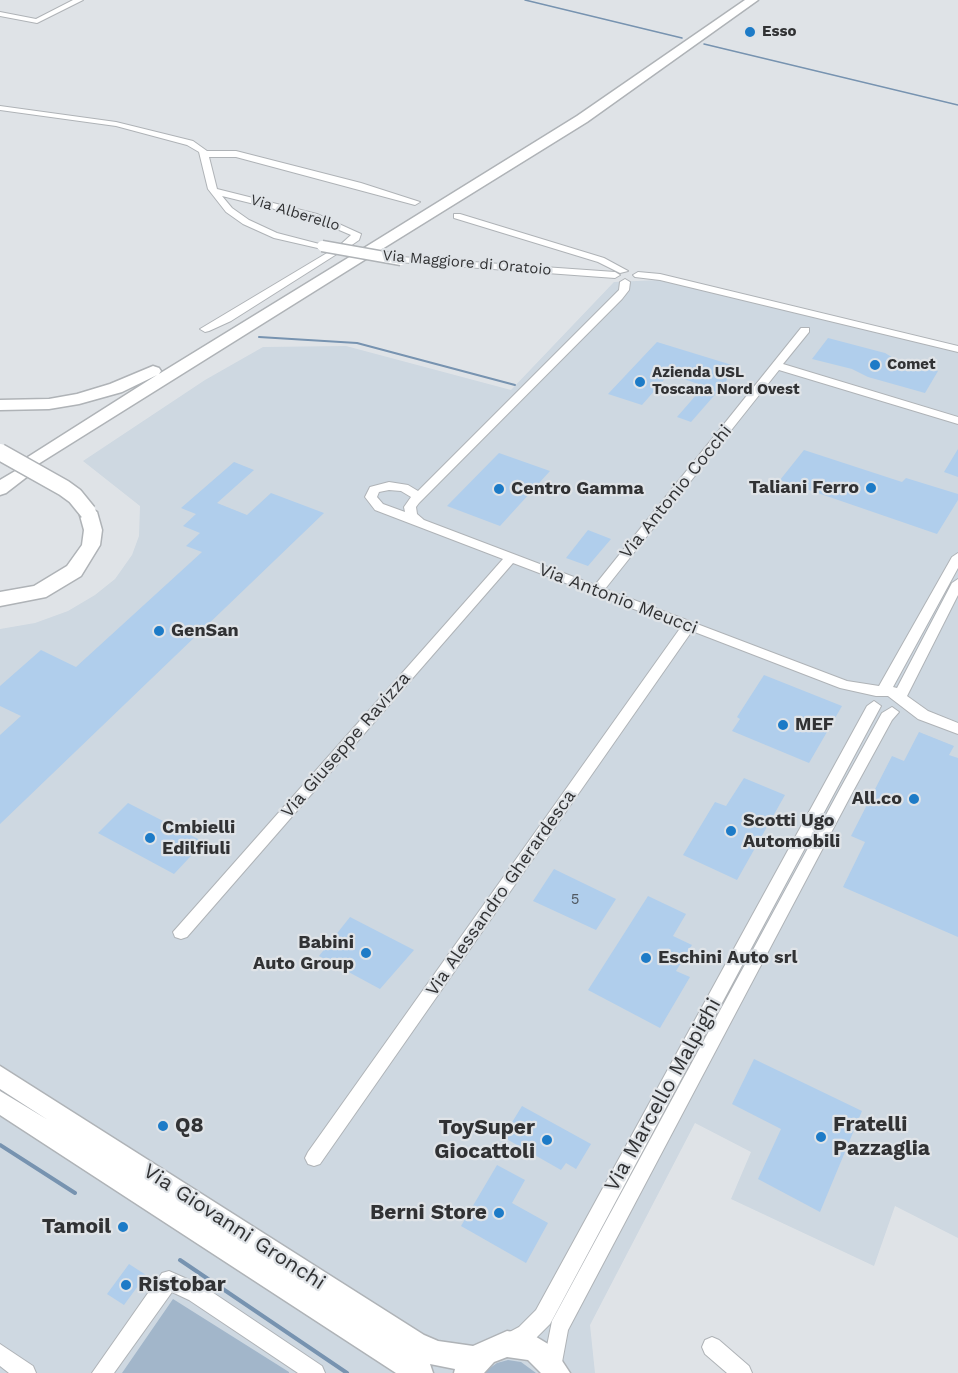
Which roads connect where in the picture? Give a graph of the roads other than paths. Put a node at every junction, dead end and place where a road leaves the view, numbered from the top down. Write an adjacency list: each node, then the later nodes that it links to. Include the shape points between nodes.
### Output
1 (80, 0): 4 (street, via 38,21)
2 (743, 0): 10 (highway, via 566,122)
3 (752, 0): 10 (highway, via 582,119)
4 (0, 14)
5 (0, 108): 6 (street, via 132,128 185,141 199,147)
6 (203, 154): 7 (street, Via Maggiore di Oratoio); 8 (street, via 236,154)
7 (213, 191): 10 (street, Via Alberello, via 314,216 356,234); 13 (street, Via Maggiore di Oratoio, bridge, via 230,210 253,226 282,238 400,260)
8 (415, 202)
9 (457, 216): 11 (street, Via Maggiore di Oratoio)
10 (353, 252): 16 (street, Via Alberello); 18 (highway); 23 (highway, via 50,448)
11 (601, 260): 12 (street, Via Maggiore di Oratoio); 13 (street, via 603,267)
12 (619, 272): 13 (street, Via Maggiore di Oratoio); 14 (street, Via Maggiore di Oratoio); 15 (street, Via Maggiore di Oratoio, via 616,279)
13 (598, 273)
14 (638, 275): 15 (street, via 636,281); 19 (street, Via Maggiore di Oratoio, via 660,277)
15 (625, 282): 25 (street, via 618,297)
16 (205, 329)
17 (805, 330): 20 (street, Via Antonio Cocchi)
18 (201, 347): 21 (highway, via 100,393 49,404); 23 (highway)
19 (958, 349)
20 (778, 366): 22 (street); 31 (street, Via Antonio Cocchi)
21 (0, 405)
22 (958, 421)
23 (15, 466): 24 (highway); 32 (highway, bridge, via 64,488 78,499 88,512 93,530 91,545 64,579 39,592)
24 (0, 489)
25 (416, 499): 26 (street); 26 (street, via 399,486 381,487 371,495); 27 (street, via 410,513)
26 (379, 507): 27 (street, Via Antonio Meucci)
27 (420, 523): 29 (street, Via Antonio Meucci)
28 (958, 556): 34 (street, Via Marcello Malpighi)
29 (511, 558): 31 (street, Via Antonio Meucci); 37 (street, Via Giuseppe Ravizza)
30 (958, 583): 35 (street, Via Marcello Malpighi)
31 (597, 591): 33 (street, Via Antonio Meucci)
32 (1, 599)
33 (688, 627): 34 (street, Via Antonio Meucci); 40 (street, Via Alessandro Gherardesca)
34 (877, 698): 35 (street, Via Antonio Meucci); 35 (street, Via Antonio Meucci); 41 (street, Via Marcello Malpighi, via 543,1317 526,1334)
35 (897, 705): 36 (street, Via Antonio Meucci); 45 (street, Via Marcello Malpighi, via 880,728 560,1328)
36 (958, 729)
37 (181, 932)
38 (0, 1076): 44 (main road, Via Giovanni Gronchi, via 425,1350)
39 (0, 1102): 49 (main road, Via Giovanni Gronchi)
40 (314, 1158)
41 (507, 1344): 44 (main road, via 496,1346); 45 (main road, via 533,1348)
42 (712, 1347): 50 (street)
43 (0, 1354): 46 (street)
44 (471, 1366)
45 (555, 1370)
46 (26, 1373)
47 (102, 1373): 48 (street, via 169,1280 196,1293)
48 (315, 1373)
49 (420, 1373)
50 (742, 1373)

